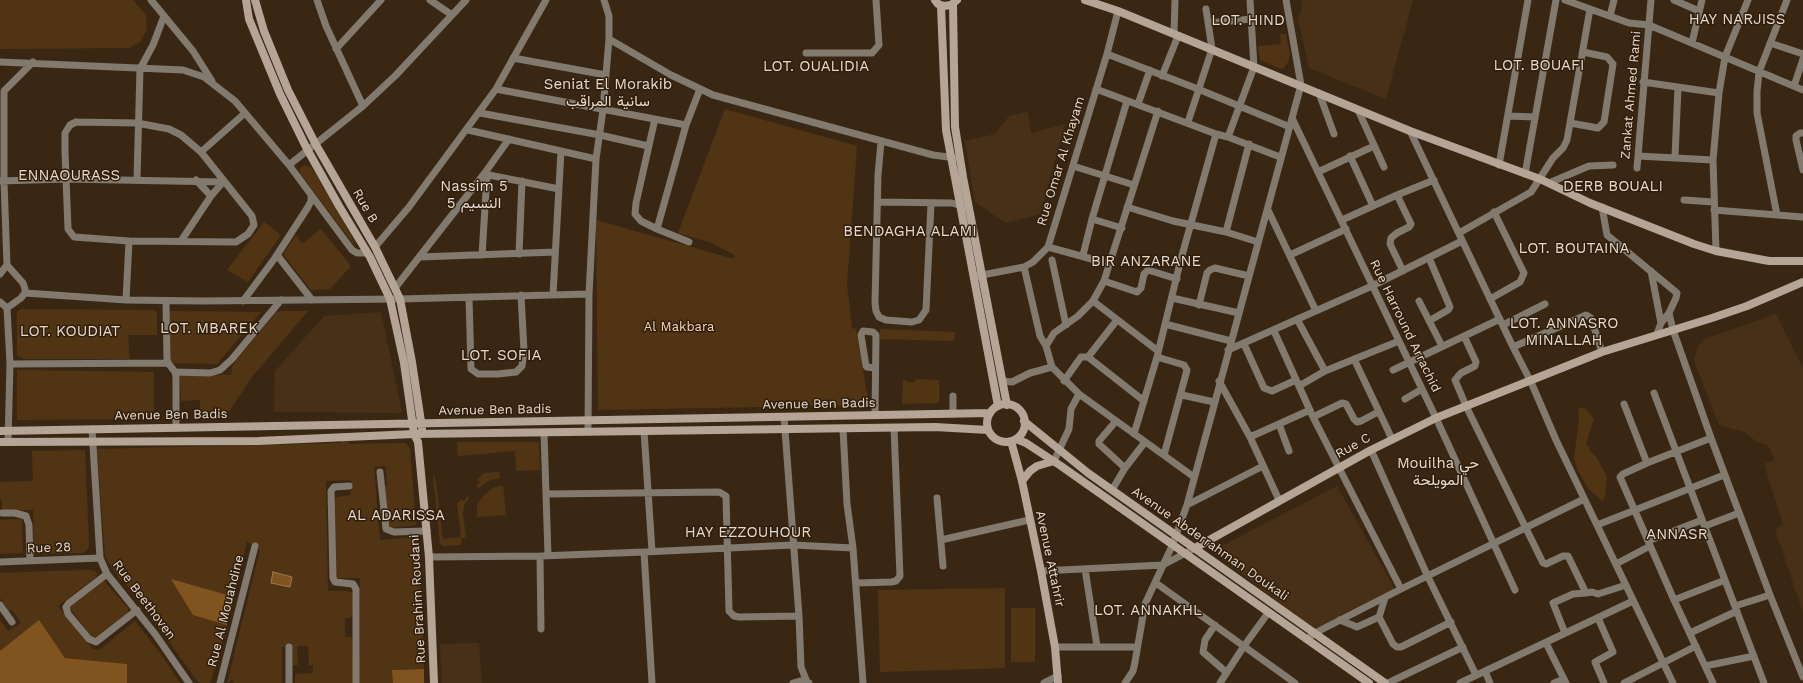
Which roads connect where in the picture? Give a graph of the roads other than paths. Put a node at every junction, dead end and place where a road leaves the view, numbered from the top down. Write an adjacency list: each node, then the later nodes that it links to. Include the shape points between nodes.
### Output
1 (151, 0): 31 (street)
2 (246, 0): 101 (main road, Rue B, via 249,19 258,42 280,94)
3 (255, 0): 97 (main road, Rue B, via 266,38 288,90)
4 (317, 0): 40 (street)
5 (381, 0): 40 (street)
6 (430, 0): 30 (street)
7 (466, 0): 30 (street)
8 (546, 0): 47 (street)
9 (604, 0): 37 (street, via 609,16)
10 (876, 0): 43 (street, via 879,45 872,53)
11 (1085, 0): 28 (main road)
12 (1175, 0): 36 (street)
13 (1250, 0): 33 (street)
14 (1286, 0): 59 (street)
15 (1528, 0): 79 (street)
16 (1556, 0): 80 (street)
17 (1614, 0): 32 (street)
18 (1651, 0): 35 (street, Zankat Ahmed Rami)
19 (1674, 0): 29 (street)
20 (1702, 0): 29 (street)
21 (1748, 0): 46 (street)
22 (1787, 0): 39 (street)
23 (1569, 1): 27 (street)
24 (955, 2): 25 (main road, via 948,6); 108 (main road)
25 (938, 3): 108 (main road, via 946,130)
26 (1206, 9): 34 (street)
27 (1590, 9): 32 (street); 42 (street)
28 (1118, 10): 36 (main road); 44 (street, Rue Omar Al Khayam)
29 (1700, 11): 38 (street)
30 (452, 15): 72 (street, via 400,72)
31 (164, 16): 52 (street); 58 (street, via 193,51)
32 (1610, 16): 35 (street, via 1629,23)
33 (1251, 19): 34 (street); 51 (street)
34 (1209, 23): 41 (street)
35 (1649, 25): 38 (street); 57 (street, Zankat Ahmed Rami)
36 (1176, 36): 41 (main road); 56 (street)
37 (609, 39): 55 (street); 64 (street)
38 (1692, 43): 46 (street)
39 (1770, 43): 45 (street); 54 (street)
40 (336, 49): 72 (street)
41 (1212, 49): 51 (main road); 66 (street)
42 (1582, 52): 85 (street); 85 (street, via 1607,57 1613,64 1604,122 1598,128)
43 (806, 53)
44 (1107, 54): 53 (street); 65 (street, Rue Omar Al Khayam)
45 (1803, 54)
46 (1725, 57): 54 (street); 69 (street)
47 (513, 58): 55 (street); 63 (street)
48 (1803, 59): 60 (street)
49 (0, 62): 50 (street)
50 (33, 62): 52 (street); 62 (street)
51 (1254, 67): 59 (main road); 73 (street)
52 (140, 68): 58 (street, via 183,70 204,77); 84 (street)
53 (1150, 70): 56 (street); 71 (street)
54 (1759, 72): 60 (street); 148 (street, via 1756,92 1757,113)
55 (606, 75): 74 (street)
56 (1162, 76): 66 (street)
57 (1643, 82): 61 (street); 105 (street, Zankat Ahmed Rami)
58 (214, 85): 78 (street)
59 (1301, 85): 68 (main road); 81 (street)
60 (1794, 86): 67 (street)
61 (1678, 87): 69 (street); 107 (street)
62 (2, 88): 127 (street)
63 (496, 89): 74 (street); 77 (street)
64 (700, 89): 86 (street); 96 (street, via 732,101)
65 (1096, 89): 70 (street); 114 (street, Rue Omar Al Khayam)
66 (1198, 89): 73 (street); 83 (street)
67 (1803, 90)
68 (1319, 93): 75 (main road); 92 (street)
69 (1719, 93): 110 (street)
70 (1127, 101): 71 (street); 121 (street)
71 (1138, 104): 76 (street)
72 (363, 106): 97 (street)
73 (1240, 106): 87 (street); 94 (street)
74 (603, 110): 82 (street); 93 (street)
75 (1358, 110): 89 (main road); 100 (street)
76 (1158, 111): 83 (street); 131 (street)
77 (480, 113): 88 (street); 93 (street)
78 (245, 114): 103 (street); 111 (street)
79 (1509, 116): 80 (street); 112 (street)
80 (1535, 117): 120 (street)
81 (1292, 118): 87 (street); 118 (street, Rue Harround Arrachid)
82 (655, 119): 86 (street); 99 (street)
83 (1188, 122): 91 (street)
84 (137, 123): 103 (street, via 169,129 182,135); 122 (street, via 76,122 70,125 66,133); 123 (street)
85 (1570, 123): 124 (street, via 1563,148 1553,158)
86 (686, 125): 154 (street)
87 (1290, 127): 106 (street)
88 (468, 130): 95 (street); 164 (street)
89 (1410, 131): 112 (main road); 126 (street)
90 (1803, 133): 117 (street, via 1800,133 1796,140)
91 (1216, 134): 94 (street); 152 (street)
92 (1334, 134)
93 (600, 135): 99 (street); 109 (street)
94 (1228, 137): 98 (street)
95 (509, 139): 102 (street); 119 (street)
96 (881, 142): 108 (street); 137 (street)
97 (315, 143): 101 (street); 164 (main road, Rue B)
98 (1249, 144): 106 (street); 156 (street)
99 (648, 146): 154 (street, via 635,214 641,221)
100 (1374, 146): 104 (street); 115 (street)
101 (308, 149): 111 (street); 167 (main road, Rue B)
102 (561, 151): 109 (street); 132 (street)
103 (200, 152): 128 (street)
104 (1350, 156): 118 (street); 141 (street)
105 (1638, 156): 107 (street); 116 (street, Zankat Ahmed Rami)
106 (1280, 157): 145 (street)
107 (1675, 157): 110 (street)
108 (956, 158): 140 (main road); 144 (main road)
109 (596, 159): 192 (street)
110 (1713, 160): 138 (street)
111 (289, 164): 135 (street)
112 (1499, 165): 120 (main road)
113 (1613, 165): 130 (street, via 1589,166)
114 (1073, 166): 121 (street); 163 (street, Rue Omar Al Khayam)
115 (1384, 167)
116 (1637, 168)
117 (1803, 170)
118 (1318, 172): 151 (street, Rue Harround Arrachid)
119 (486, 174): 129 (street); 170 (street); 173 (street)
120 (1525, 174): 124 (main road)
121 (1105, 175): 131 (street); 150 (street)
122 (66, 179): 123 (street); 127 (street); 158 (street, via 68,229 72,236 78,239)
123 (137, 179): 125 (street)
124 (1540, 179): 130 (main road); 147 (street, via 1531,192)
125 (196, 180): 128 (street); 134 (street)
126 (1434, 180): 133 (street); 157 (street)
127 (2, 181): 178 (street)
128 (223, 182): 134 (street); 159 (street, via 252,216 254,225 248,234 236,242)
129 (522, 182): 132 (street); 169 (street)
130 (1549, 183): 143 (main road)
131 (1134, 185): 142 (street)
132 (559, 189): 166 (street)
133 (1397, 195): 141 (street); 180 (street, via 1411,224 1391,238 1390,244)
134 (211, 196): 159 (street)
135 (311, 196): 167 (street, via 352,250); 168 (street, via 308,207)
136 (1684, 200): 138 (street)
137 (878, 202): 139 (street); 139 (street, via 876,311 879,317 886,320 912,322 919,320 926,310)
138 (1713, 202): 146 (street)
139 (931, 204): 140 (street)
140 (959, 204): 144 (street); 183 (main road)
141 (1373, 206): 151 (street)
142 (1127, 207): 152 (street); 153 (street)
143 (1602, 207): 165 (main road); 181 (street, via 1607,235)
144 (970, 209): 183 (main road)
145 (1268, 210): 162 (street); 172 (street)
146 (1714, 210): 148 (street); 165 (street)
147 (1494, 212): 157 (street); 198 (street, via 1524,273 1520,282)
148 (1777, 215): 149 (street)
149 (1803, 217)
150 (1092, 219): 153 (street); 171 (street)
151 (1342, 220): 155 (street, Rue Harround Arrachid)
152 (1191, 224): 156 (street); 185 (street)
153 (1122, 228): 177 (street)
154 (657, 229): 161 (street)
155 (1346, 229): 172 (street); 188 (street, Rue Harround Arrachid)
156 (1226, 232): 162 (street)
157 (1459, 233): 160 (street)
158 (129, 241): 159 (street); 199 (street)
159 (181, 241)
160 (1462, 241): 174 (street); 198 (street)
161 (689, 242)
162 (1258, 242): 184 (street)
163 (1048, 246): 171 (street); 179 (street, Rue Omar Al Khayam, via 1033,262)
164 (375, 247): 189 (main road, Rue B)
165 (1716, 251): 176 (main road, via 1768,261)
166 (555, 252): 169 (street); 191 (street)
167 (367, 253): 196 (main road, Rue B)
168 (277, 254): 201 (street); 203 (street)
169 (518, 254): 170 (street)
170 (482, 255): 173 (street)
171 (1083, 255): 177 (street)
172 (1290, 255): 210 (street)
173 (420, 257): 189 (street)
174 (1429, 258): 180 (street); 215 (street, via 1450,308)
175 (1052, 260): 218 (street)
176 (1803, 260)
177 (1110, 264): 186 (street)
178 (7, 265): 182 (street); 190 (street, via 23,283)
179 (1024, 267): 183 (street, Rue Omar Al Khayam); 227 (street, via 1040,336)
180 (1403, 271): 188 (street)
181 (1651, 271): 212 (street, via 1676,293); 217 (street)
182 (0, 274)
183 (978, 276): 243 (main road); 258 (main road)
184 (1249, 276): 208 (street, via 1215,268 1210,270); 211 (street)
185 (1176, 279): 186 (street, via 1148,270 1144,274 1142,288 1136,292); 195 (street)
186 (1104, 281): 204 (street)
187 (1803, 282): 220 (main road, Rue C, via 1747,306)
188 (1372, 286): 210 (street); 224 (street, Rue Harround Arrachid)
189 (395, 288): 197 (main road, Rue B)
190 (25, 293): 199 (street); 209 (street)
191 (553, 294): 192 (street); 193 (street)
192 (589, 294): 268 (street)
193 (521, 296): 194 (street); 194 (street, via 524,351 522,366 516,372 498,374 478,374 470,369)
194 (469, 297): 197 (street)
195 (1172, 298): 208 (street); 219 (street)
196 (390, 299): 197 (street); 201 (street); 272 (main road, Rue B, via 404,363)
197 (400, 299): 271 (main road, Rue B)
198 (1490, 299): 216 (street)
199 (126, 300): 202 (street)
200 (281, 300): 201 (street); 203 (street); 241 (street, via 220,370)
201 (312, 300)
202 (166, 301): 203 (street); 236 (street)
203 (244, 301)
204 (1092, 301): 214 (street); 218 (street)
205 (1418, 301): 215 (street)
206 (0, 302): 209 (street)
207 (1545, 304): 216 (street)
208 (1199, 305): 211 (street)
209 (7, 308): 237 (street)
210 (1316, 311): 213 (street)
211 (1239, 313): 225 (street)
212 (1669, 313): 217 (street); 220 (street)
213 (1298, 319): 221 (street); 242 (street)
214 (1117, 320): 232 (street); 233 (street)
215 (1429, 321): 228 (street)
216 (1501, 322): 223 (street); 229 (street)
217 (1661, 323): 222 (street)
218 (1066, 324): 227 (street, via 1054,333)
219 (1165, 324): 225 (street); 232 (street)
220 (1673, 330): 222 (main road, Rue C); 291 (street)
221 (1274, 331): 226 (street); 247 (street)
222 (1657, 334): 231 (main road, Rue C)
223 (1464, 336): 228 (street); 259 (street, via 1476,362 1475,366 1457,376 1455,380)
224 (1399, 340): 234 (street); 235 (street, Rue Harround Arrachid)
225 (1231, 341): 230 (street)
226 (1244, 344): 230 (street); 247 (street, via 1264,388 1272,391)
227 (1046, 346): 238 (street)
228 (1442, 346): 235 (street)
229 (1513, 347): 231 (street, via 1586,315 1591,318); 246 (street)
230 (1228, 350): 245 (street)
231 (1602, 352): 246 (main road, Rue C)
232 (1158, 354): 251 (street, via 1186,367); 254 (street)
233 (1088, 357): 244 (street, via 1081,358); 254 (street)
234 (1354, 359): 242 (street); 260 (street)
235 (1409, 362): 240 (street); 248 (street, Rue Harround Arrachid)
236 (168, 363): 237 (street); 241 (street)
237 (10, 364): 282 (street)
238 (1052, 367): 243 (street, via 1030,373 1012,382); 244 (street)
239 (875, 368): 239 (street, via 876,335 863,331 861,334 866,366); 265 (street)
240 (1393, 370)
241 (175, 372): 276 (street)
242 (1325, 372): 247 (street)
243 (1003, 381): 257 (main road)
244 (1064, 381): 250 (street)
245 (1219, 381): 255 (street); 289 (street)
246 (1531, 382): 259 (main road, Rue C); 316 (street)
247 (1297, 383): 264 (street)
248 (1422, 389): 253 (street); 267 (street, Rue Harround Arrachid)
249 (1654, 393): 299 (street)
250 (1079, 394): 270 (street); 297 (street, via 1071,409 1069,429)
251 (1182, 395): 255 (street); 300 (street)
252 (953, 396): 263 (street)
253 (1405, 399)
254 (1144, 401): 287 (street)
255 (1214, 402): 308 (street)
256 (1624, 404): 302 (street)
257 (1007, 405): 258 (main road); 269 (main road, via 1018,410)
258 (998, 406): 261 (main road)
259 (1466, 406): 267 (main road, Rue C); 325 (street)
260 (1378, 412): 264 (street, via 1357,422 1346,404 1342,403); 290 (street)
261 (990, 413): 263 (main road, Avenue Ben Badis); 281 (main road)
262 (936, 414): 263 (main road, Avenue Ben Badis); 265 (main road, Avenue Ben Badis); 275 (main road)
263 (953, 414)
264 (1311, 414): 273 (street); 305 (street)
265 (876, 415): 266 (main road, Avenue Ben Badis)
266 (784, 417): 268 (main road, Avenue Ben Badis); 280 (street)
267 (1436, 418): 290 (main road, Rue C); 329 (street, Rue Harround Arrachid)
268 (589, 420): 271 (main road, Avenue Ben Badis); 284 (street)
269 (1024, 420): 292 (main road, via 1022,433); 297 (main road, Avenue Abderrahman Doukali)
270 (1116, 421): 287 (street); 304 (street, via 1099,444)
271 (422, 423): 272 (main road, Avenue Ben Badis); 288 (main road, Rue B)
272 (413, 424): 276 (main road, Avenue Ben Badis); 286 (main road, Rue B)
273 (1279, 424): 289 (street); 298 (street)
274 (0, 426): 282 (street)
275 (935, 427): 277 (main road, Avenue Ben Badis); 281 (main road, Avenue Ben Badis)
276 (176, 428): 278 (main road, Avenue Ben Badis)
277 (894, 428): 279 (main road, Avenue Ben Badis); 354 (street, via 900,576 892,582)
278 (92, 429): 282 (main road, Avenue Ben Badis); 294 (street, Rue Beethoven)
279 (843, 429): 280 (main road, Avenue Ben Badis); 334 (street, via 847,504)
280 (786, 430): 283 (main road, Avenue Ben Badis); 331 (street)
281 (988, 430): 292 (main road, via 996,439 1003,442)
282 (4, 431): 293 (street)
283 (644, 431): 284 (main road, Avenue Ben Badis); 313 (street)
284 (588, 432): 285 (main road, Avenue Ben Badis)
285 (544, 433): 288 (main road, Avenue Ben Badis); 314 (street)
286 (414, 434): 288 (main road); 294 (main road, Avenue Ben Badis, via 258,441)
287 (1134, 434): 295 (street)
288 (420, 438): 326 (main road, Rue Brahim Roudani)
289 (1250, 438): 303 (street)
290 (1392, 438): 296 (main road, Rue C)
291 (1711, 438): 299 (street); 307 (street)
292 (1014, 440): 301 (main road, Avenue Abderrahman Doukali, via 1026,443); 309 (main road, Avenue Attahrir)
293 (4, 442): 294 (main road, Avenue Ben Badis)
294 (92, 442): 343 (street, Rue Beethoven)
295 (1146, 442): 300 (street); 304 (street)
296 (1371, 450): 305 (main road, Rue C); 352 (street)
297 (1060, 451): 301 (street); 312 (main road, Avenue Abderrahman Doukali)
298 (1289, 451)
299 (1676, 451): 302 (street); 311 (street)
300 (1164, 455): 308 (street)
301 (1054, 461): 309 (main road, via 1030,470); 333 (main road, Avenue Abderrahman Doukali)
302 (1647, 463): 319 (street, via 1620,476)
303 (1263, 466): 317 (street); 318 (street)
304 (1125, 468): 312 (street)
305 (1338, 468): 317 (main road, Rue C); 357 (street)
306 (380, 472): 326 (street, via 386,529 394,532)
307 (1724, 475): 311 (street); 320 (street)
308 (1194, 477): 318 (street)
309 (1022, 481): 322 (main road, Avenue Attahrir)
310 (349, 486): 403 (street, via 334,487 331,491 333,578 335,582 353,584 356,589)
311 (1690, 487): 319 (street); 323 (street)
312 (1112, 490): 327 (main road, Avenue Abderrahman Doukali)
313 (649, 493): 314 (street); 336 (street, via 710,491 724,494); 337 (street)
314 (546, 494): 340 (street)
315 (937, 498): 328 (street)
316 (1584, 499): 324 (street); 325 (street)
317 (1279, 500): 335 (main road, Rue C)
318 (1187, 505): 327 (street)
319 (1634, 509): 324 (street); 330 (street)
320 (1739, 513): 323 (street); 360 (street)
321 (2, 514): 344 (street, via 15,513 26,516 29,525)
322 (1029, 520): 328 (street); 350 (main road, Avenue Attahrir)
323 (1703, 523): 330 (street); 353 (street)
324 (1597, 525): 346 (street)
325 (1526, 529): 329 (street); 359 (street, via 1543,563 1563,556 1569,557)
326 (427, 531): 342 (main road, Rue Brahim Roudani)
327 (1176, 536): 333 (street); 335 (main road, Avenue Abderrahman Doukali)
328 (941, 540): 348 (street)
329 (1493, 544): 352 (street); 358 (street, Rue Harround Arrachid)
330 (1649, 544): 346 (street); 362 (street)
331 (793, 545): 334 (street); 336 (street); 368 (street)
332 (255, 546): 401 (street, Rue Al Mouahdine)
333 (1172, 546): 339 (main road, Avenue Abderrahman Doukali); 347 (street)
334 (853, 548): 354 (street)
335 (1195, 548): 339 (street); 378 (main road, Avenue Abderrahman Doukali)
336 (726, 549): 337 (street); 368 (street, via 728,603 731,614 738,617)
337 (652, 551): 338 (street)
338 (644, 552): 340 (street); 405 (street)
339 (1185, 554): 347 (street); 367 (main road, Avenue Abderrahman Doukali)
340 (548, 555): 341 (street)
341 (540, 556): 342 (street); 375 (street)
342 (429, 557): 404 (main road, Rue Brahim Roudani)
343 (100, 558): 344 (street, Rue 28); 351 (street, Rue Beethoven)
344 (30, 560): 345 (street, Rue 28)
345 (0, 562)
346 (1616, 564): 356 (street)
347 (1163, 565): 349 (street); 355 (street)
348 (943, 566)
349 (1085, 570): 350 (street); 382 (street)
350 (1041, 571): 385 (main road, Avenue Attahrir)
351 (107, 574): 366 (street, Rue Beethoven); 366 (street, via 68,604 68,614 89,639 96,642)
352 (1428, 577): 357 (street); 373 (street)
353 (1725, 580): 362 (street); 365 (street)
354 (856, 583): 407 (street)
355 (1156, 583): 374 (street); 386 (street, via 1143,612)
356 (1626, 585): 359 (street, via 1598,594); 363 (street)
357 (1401, 589): 361 (street)
358 (1515, 590)
359 (1586, 593): 376 (street, via 1573,594 1553,603)
360 (1770, 595): 365 (street); 395 (street)
361 (1384, 598): 369 (street); 371 (street)
362 (1674, 600): 377 (street)
363 (1633, 601): 370 (street); 389 (street)
364 (0, 605): 372 (street)
365 (1736, 608): 377 (street); 388 (street)
366 (137, 610): 400 (street, Rue Beethoven)
367 (1268, 613): 379 (main road, Avenue Abderrahman Doukali); 383 (street)
368 (799, 616): 391 (street)
369 (1378, 617): 371 (street, via 1357,627); 373 (street, via 1397,647)
370 (1598, 618): 376 (street); 417 (street, via 1614,652 1595,662)
371 (1340, 620): 378 (street)
372 (12, 622)
373 (1451, 622): 387 (street)
374 (1215, 625): 383 (street); 393 (street, via 1205,640 1203,652)
375 (541, 629)
376 (1565, 633): 380 (street)
377 (1690, 633): 384 (street)
378 (1315, 634): 379 (street); 412 (main road, Avenue Abderrahman Doukali)
379 (1307, 640): 399 (main road, Avenue Abderrahman Doukali)
380 (1546, 643): 392 (street); 397 (street)
381 (289, 646): 402 (street)
382 (1096, 646): 385 (street); 386 (street)
383 (1244, 646): 393 (street); 411 (street)
384 (1696, 646): 389 (street); 390 (street)
385 (1056, 647): 396 (main road, Avenue Attahrir)
386 (1137, 647): 409 (street, via 1132,671)
387 (1463, 647): 394 (street); 413 (street)
388 (1754, 656): 390 (street); 421 (street)
389 (1662, 662): 418 (street); 419 (street)
390 (1705, 666): 420 (street)
391 (801, 667): 398 (street); 406 (street)
392 (1485, 671): 394 (street); 415 (street)
393 (1226, 672): 410 (street)
394 (1476, 675): 414 (street)
395 (1803, 677)
396 (1058, 679): 408 (street)
397 (1565, 681): 416 (street)
398 (795, 682): 406 (street)
399 (1367, 682)
400 (189, 683)
401 (220, 683)
402 (289, 683)
403 (356, 683)
404 (434, 683)
405 (652, 683)
406 (808, 683)
407 (863, 683)
408 (1044, 683)
409 (1125, 683)
410 (1220, 683)
411 (1294, 683)
412 (1385, 683)
413 (1388, 683)
414 (1460, 683)
415 (1490, 683)
416 (1554, 683)
417 (1604, 683)
418 (1624, 683)
419 (1672, 683)
420 (1713, 683)
421 (1764, 683)

